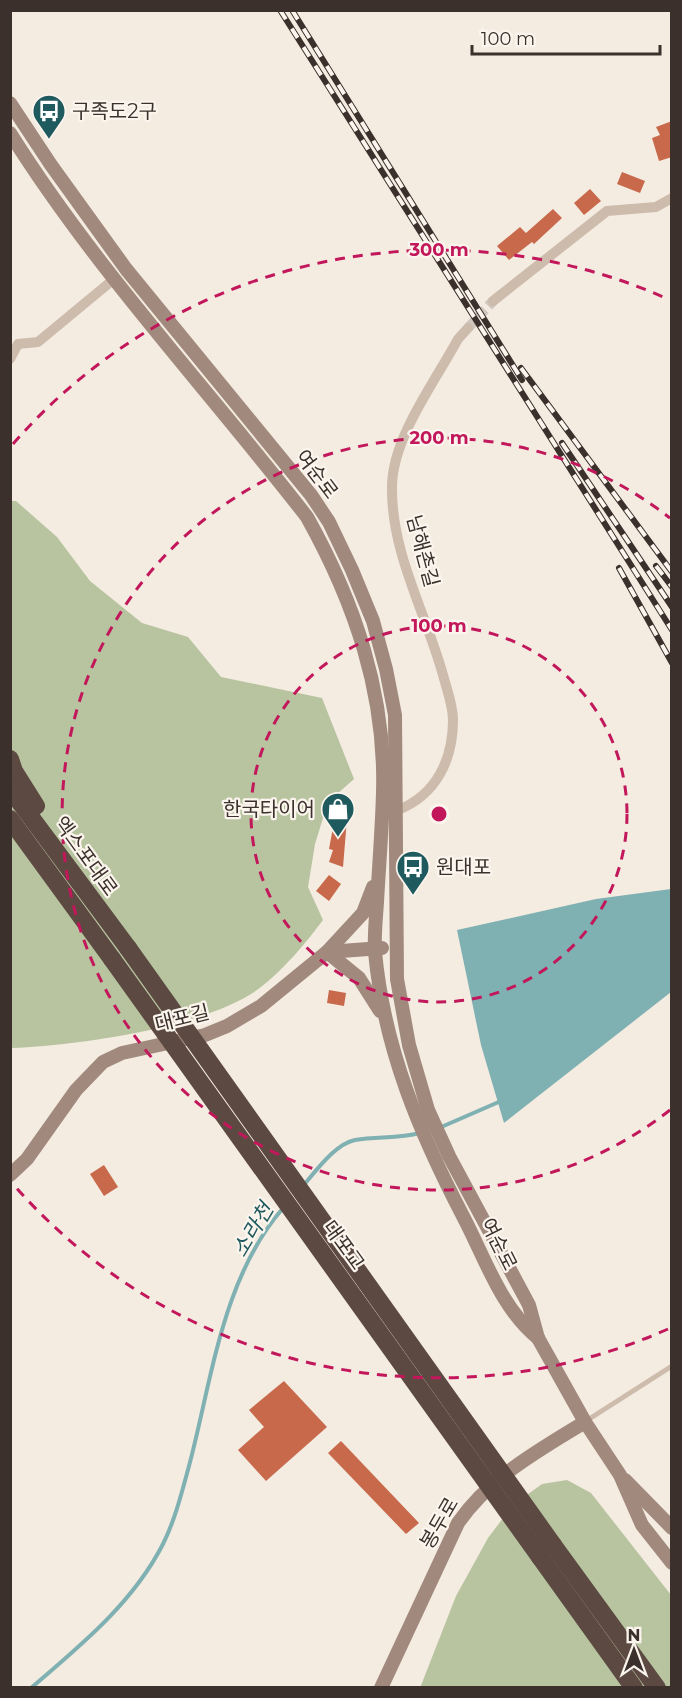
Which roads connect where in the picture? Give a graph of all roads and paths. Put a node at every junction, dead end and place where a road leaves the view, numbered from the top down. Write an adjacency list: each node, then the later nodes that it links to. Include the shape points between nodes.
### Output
1 (10, 102): 12 (street, 여순로, via 126,269 329,522 373,621 386,669 395,715)
2 (10, 133): 3 (street, 여순로)
3 (16, 152): 5 (street, 여순로)
4 (672, 198): 6 (street, via 656,207 607,211)
5 (114, 279): 8 (street, via 38,342); 15 (street, 여순로, via 307,517 332,562 356,621 380,714)
6 (493, 301)
7 (468, 328): 12 (street, 남해촌길, via 458,339 402,442 393,470 392,507 398,540 439,660 453,720 449,750 438,780 416,803)
8 (14, 344): 9 (street)
9 (10, 359)
10 (10, 759): 16 (highway, via 50,829)
11 (10, 789): 16 (highway, 엑스포대로)
12 (398, 810): 17 (street, 여순로)
13 (10, 819): 16 (highway, 엑스포대로)
14 (10, 832): 16 (highway)
15 (380, 862): 19 (street, 여순로); 20 (street, 대포길, via 363,913)
16 (74, 893): 18 (highway, 엑스포대로); 21 (highway, 엑스포대로)
17 (395, 947): 19 (street); 24 (street, 여순로, via 409,1045 428,1110 529,1305)
18 (128, 948): 29 (highway, 대포교, bridge)
19 (375, 948): 20 (street); 22 (street, 여순로)
20 (327, 952): 22 (street, via 359,978); 23 (street, 대포길, via 261,1006 227,1026 206,1035 122,1053 103,1062 76,1090 27,1159)
21 (112, 959): 29 (highway, 대포교, bridge)
22 (384, 1018): 24 (street, 여순로, via 414,1116 434,1161 513,1315)
23 (10, 1175)
24 (538, 1338): 26 (street, 여순로)
25 (672, 1366): 26 (lane)
26 (585, 1422): 27 (street, 여순로); 31 (street, 봉두로, via 512,1468 471,1504 458,1523)
27 (620, 1475): 28 (street, 여순로); 30 (street, 여순로, via 642,1525)
28 (672, 1528)
29 (547, 1551): 32 (highway); 33 (highway)
30 (672, 1563)
31 (381, 1688)
32 (634, 1688)
33 (657, 1688)

